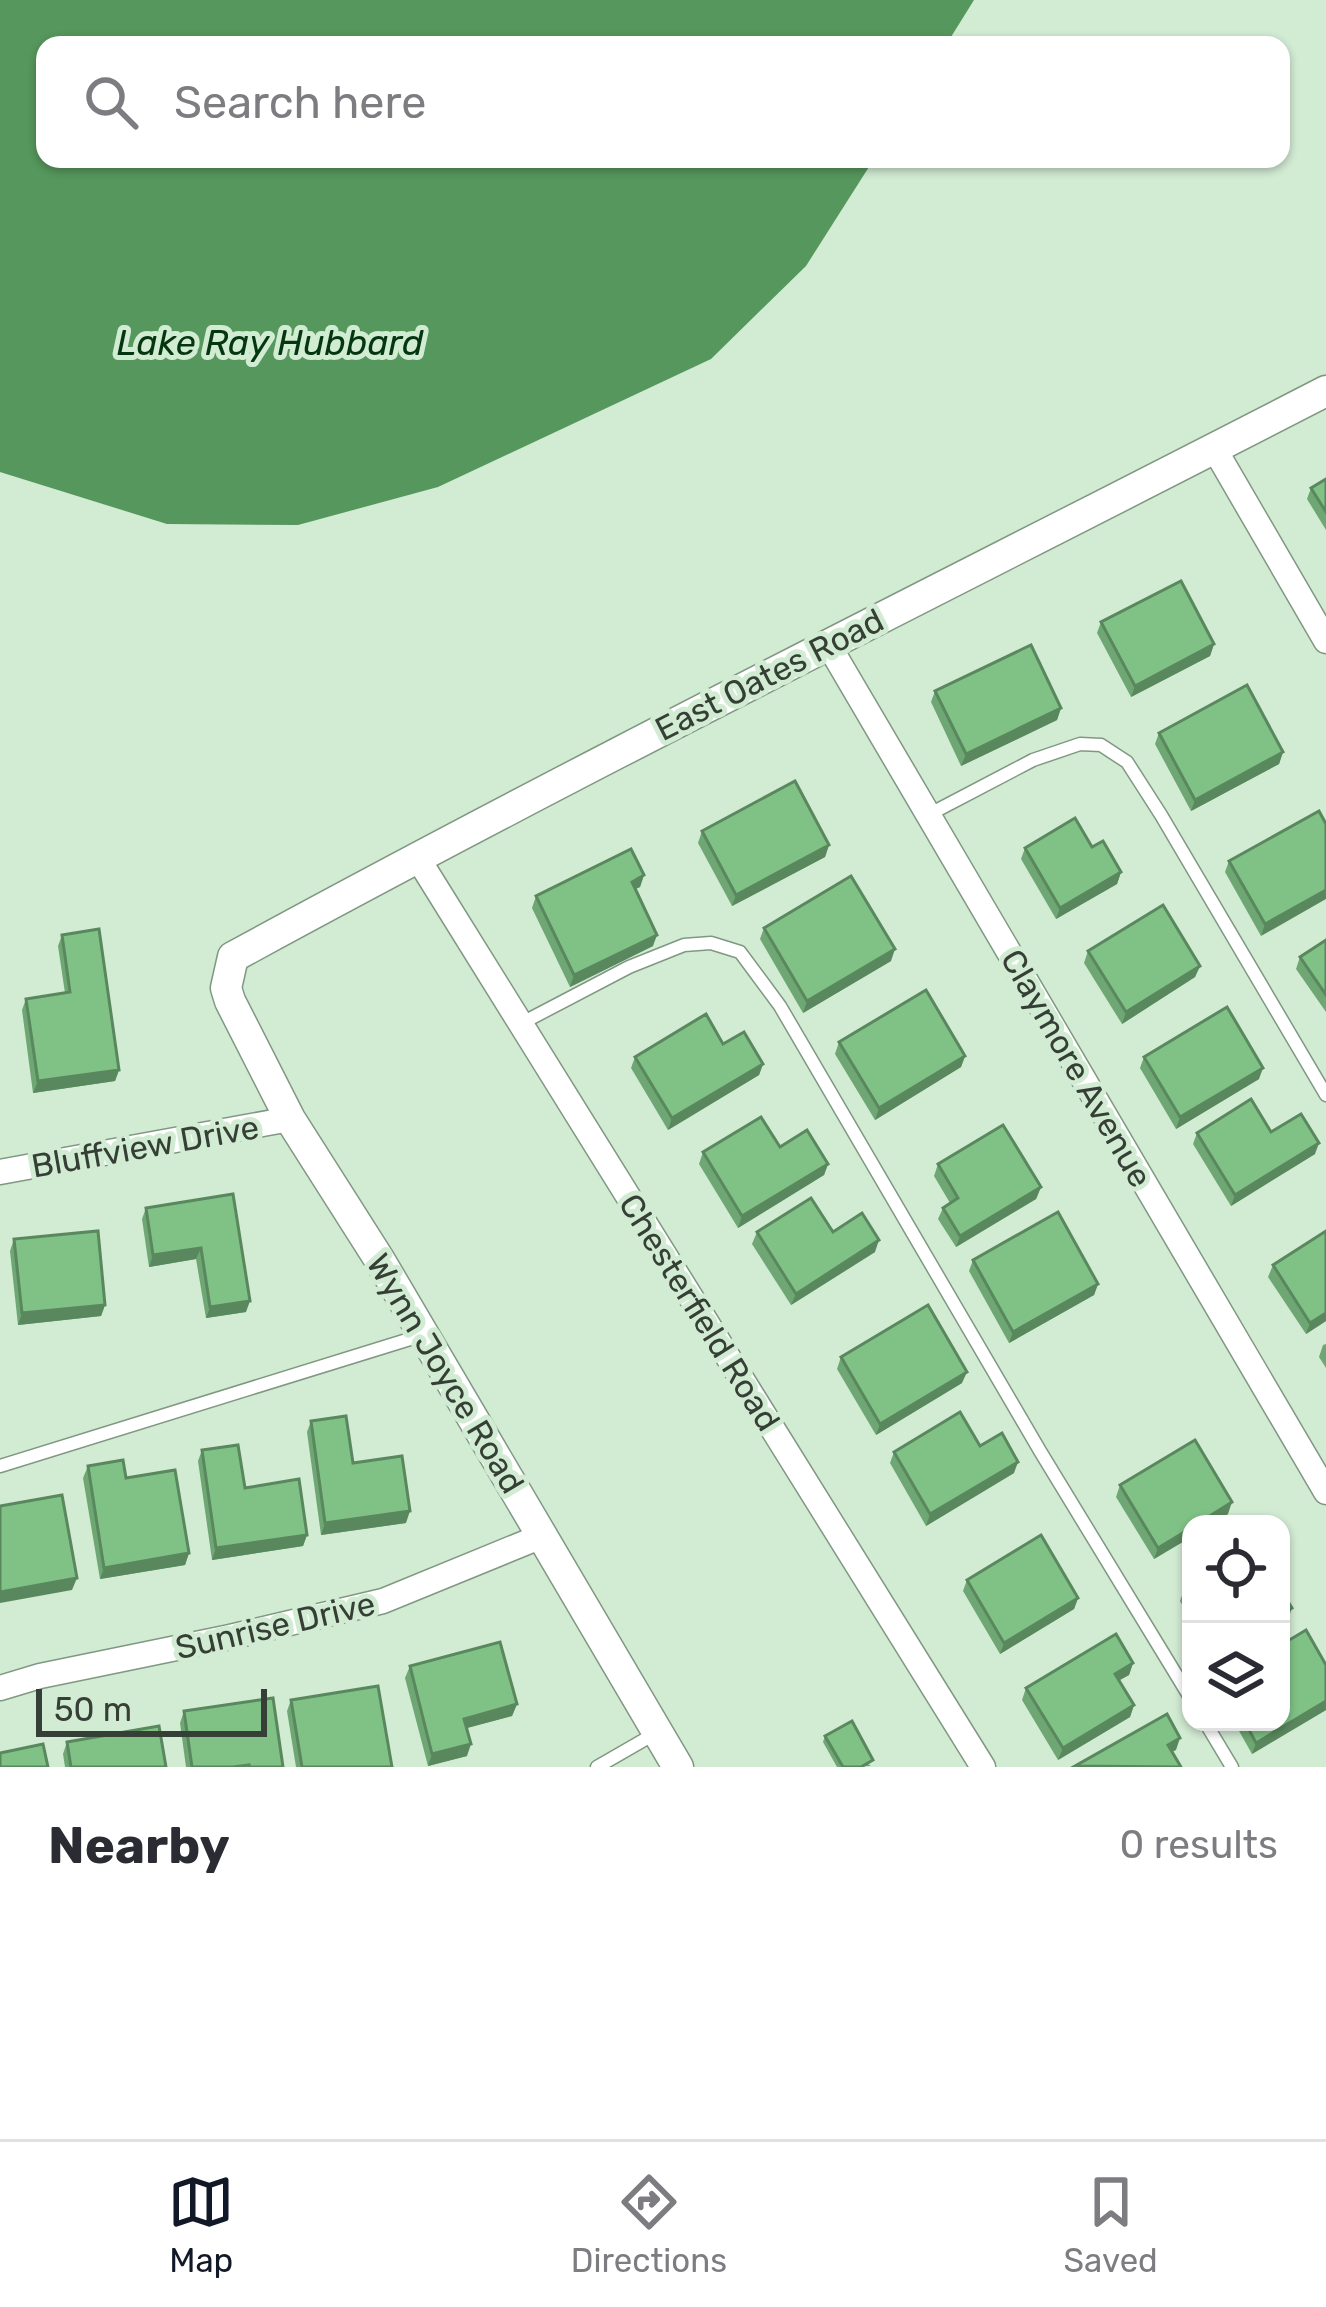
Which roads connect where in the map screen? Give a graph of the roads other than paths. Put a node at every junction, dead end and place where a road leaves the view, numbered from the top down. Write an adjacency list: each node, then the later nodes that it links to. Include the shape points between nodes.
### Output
1 (1326, 391): 2 (street, East Oates Road)
2 (1214, 448): 3 (street); 5 (street, East Oates Road)
3 (1317, 604): 4 (street)
4 (1326, 641)
5 (828, 644): 6 (street, Claymore Avenue); 7 (street, East Oates Road)
6 (928, 814): 10 (lane, via 1080,744 1100,745 1127,762); 15 (street, Claymore Avenue)
7 (417, 857): 8 (street, East Oates Road, via 233,957); 9 (street, Chesterfield Road)
8 (227, 975): 11 (street, Wynn Joyce Road, via 230,1001)
9 (520, 1024): 17 (lane, via 684,945 740,952 780,1006); 23 (street, Chesterfield Road)
10 (1326, 1095)
11 (290, 1119): 12 (street, Bluffview Drive); 13 (street, Wynn Joyce Road)
12 (0, 1172)
13 (424, 1335): 14 (lane); 16 (street, Wynn Joyce Road)
14 (0, 1466)
15 (1326, 1492)
16 (542, 1536): 18 (street, Sunrise Drive, via 383,1601); 20 (street, Wynn Joyce Road)
17 (1182, 1684)
18 (0, 1688)
19 (1210, 1731): 24 (lane)
20 (658, 1732): 21 (lane); 22 (street, Wynn Joyce Road)
21 (597, 1767)
22 (678, 1767)
23 (983, 1767)
24 (1232, 1767)

